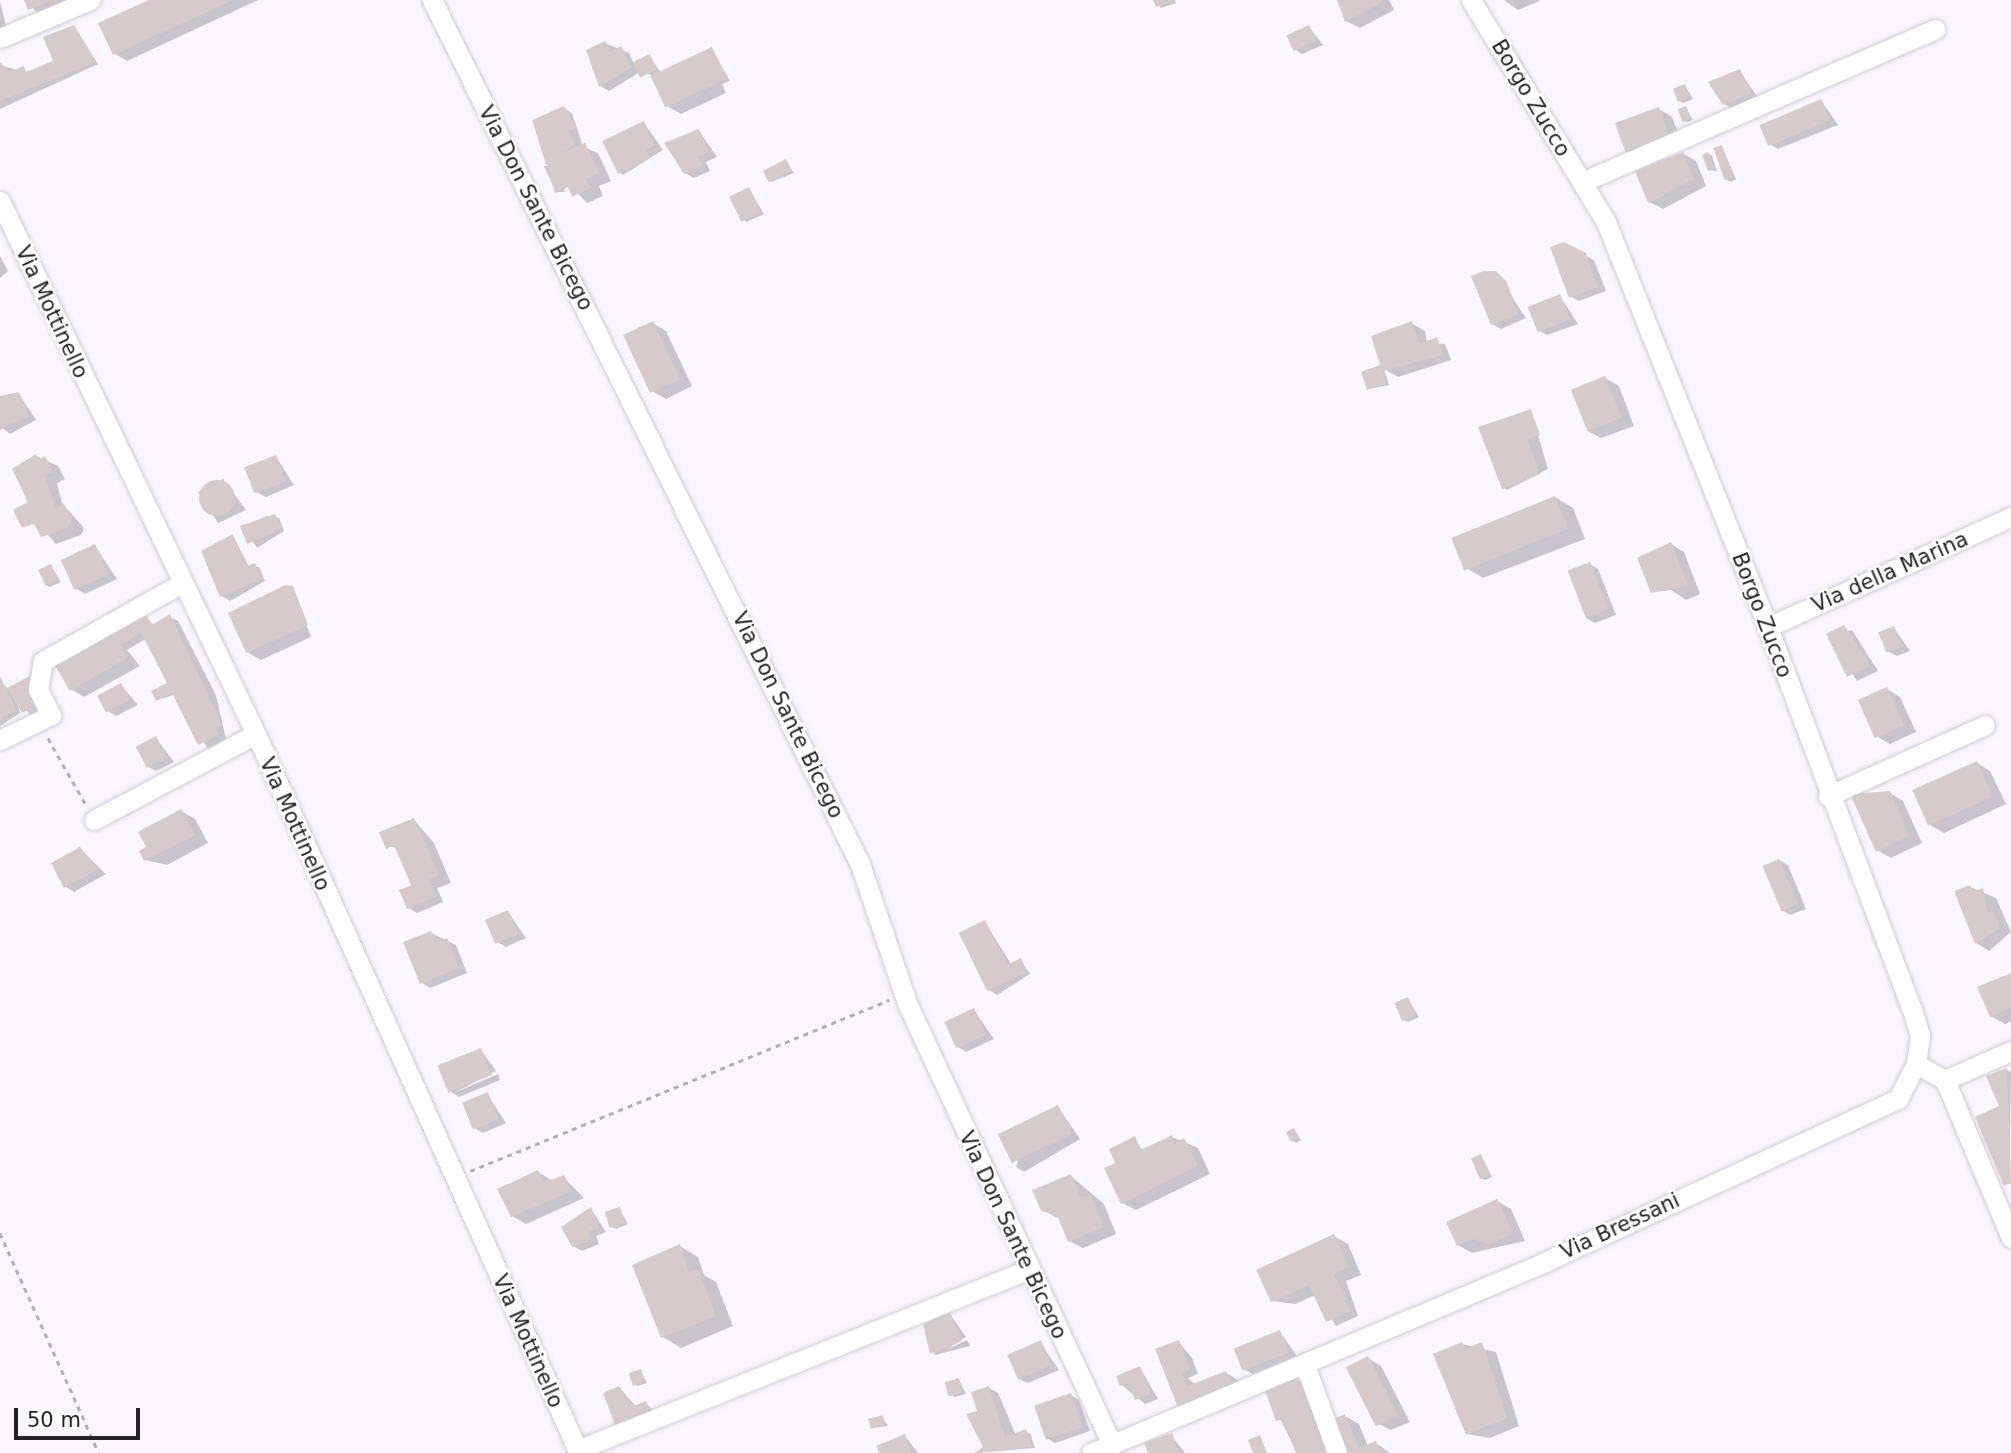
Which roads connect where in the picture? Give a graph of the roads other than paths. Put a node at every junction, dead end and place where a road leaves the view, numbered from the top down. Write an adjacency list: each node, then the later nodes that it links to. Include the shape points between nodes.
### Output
1 (90, 0): 5 (street)
2 (432, 0): 20 (street, Via Don Sante Bicego, via 783,700 860,864 905,993)
3 (1471, 0): 6 (street, Borgo Zucco)
4 (1935, 29): 6 (street)
5 (0, 38)
6 (1582, 182): 10 (street, Borgo Zucco, via 1605,222)
7 (0, 201): 9 (street, Via Mottinello)
8 (2011, 517): 10 (street, Via della Marina)
9 (182, 583): 12 (street, Via Mottinello); 13 (street, via 43,660 38,689 51,715)
10 (1768, 627): 14 (street, Borgo Zucco)
11 (1985, 725): 14 (street)
12 (256, 734): 15 (street); 23 (street, Via Mottinello)
13 (0, 740)
14 (1828, 796): 17 (street, Borgo Zucco, via 1914,1016 1920,1035)
15 (94, 820)
16 (2011, 1051): 18 (street)
17 (1916, 1064): 18 (street); 21 (street, Via Bressani, via 1898,1098)
18 (1945, 1080): 19 (street)
19 (2011, 1238)
20 (1029, 1269): 22 (street, Via Don Sante Bicego); 23 (street)
21 (1304, 1365): 22 (street, Via Bressani); 25 (street)
22 (1112, 1445): 24 (street, Via Bressani)
23 (578, 1452)
24 (1091, 1453)
25 (1337, 1453)

